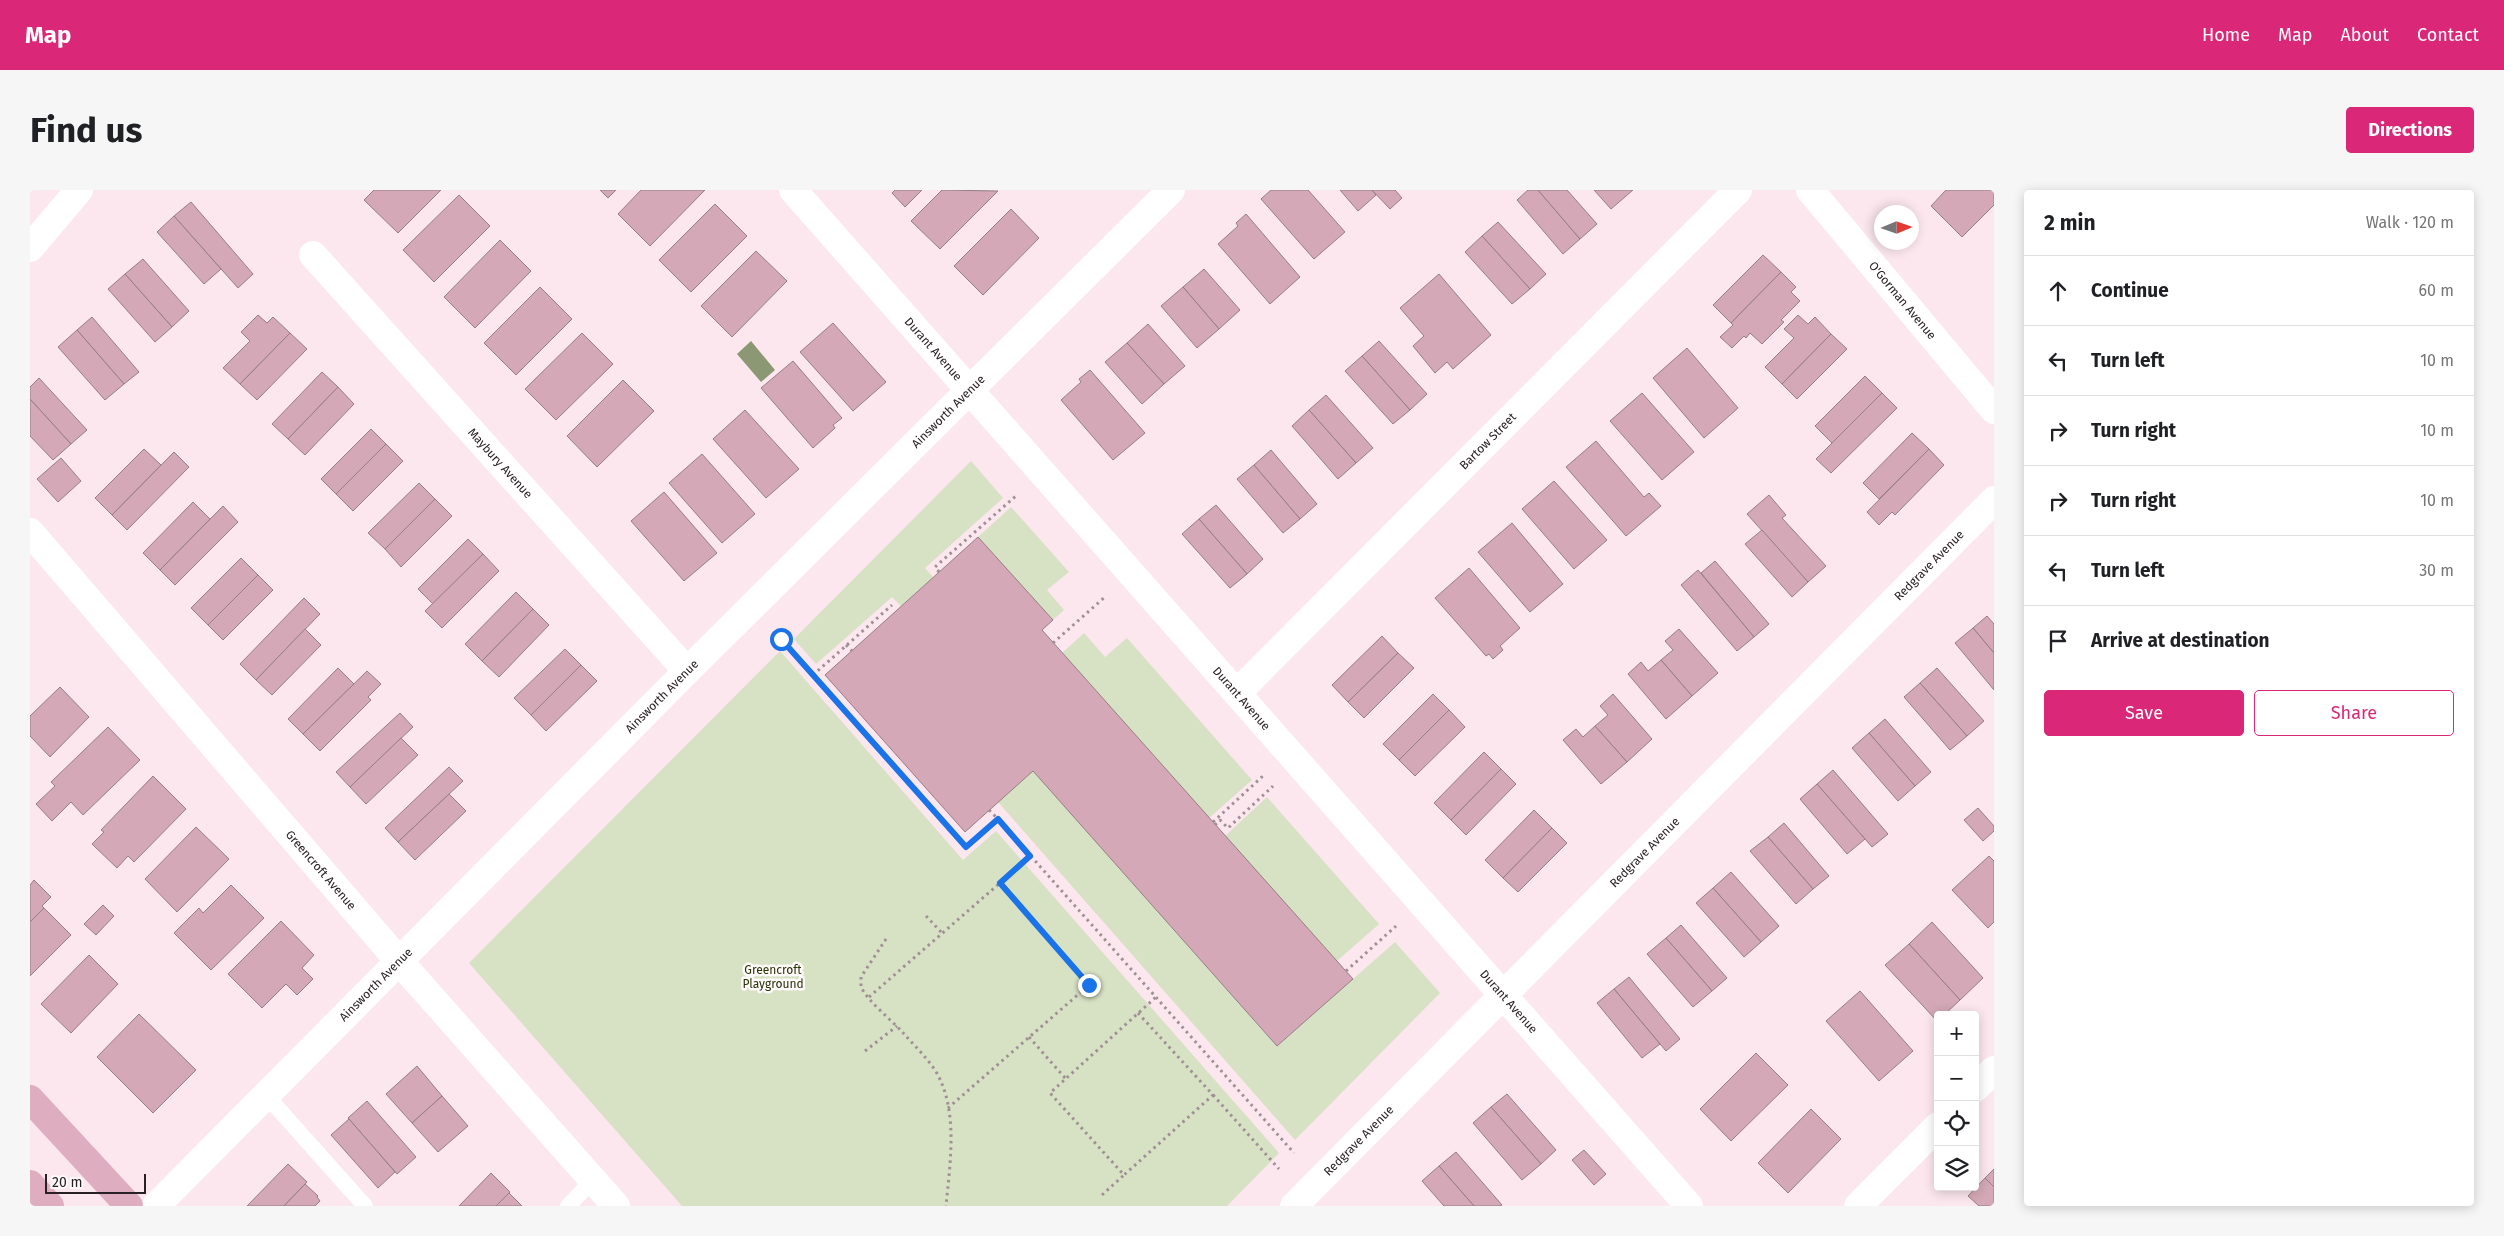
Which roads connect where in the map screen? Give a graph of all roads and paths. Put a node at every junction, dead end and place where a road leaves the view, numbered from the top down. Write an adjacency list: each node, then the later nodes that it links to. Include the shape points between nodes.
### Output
1 (78, 190): 6 (street)
2 (793, 190): 8 (street, Durant Avenue)
3 (1170, 190): 8 (street, Ainsworth Avenue)
4 (1738, 190): 22 (street, Bartow Street)
5 (1810, 190): 9 (street, O'Gorman Avenue)
6 (30, 248)
7 (313, 255): 20 (street, Maybury Avenue)
8 (970, 390): 20 (street, Ainsworth Avenue); 22 (street, Durant Avenue)
9 (1994, 410)
10 (1017, 495): 13 (path, via 935,566)
11 (1994, 500): 35 (street, Redgrave Avenue)
12 (30, 532): 33 (street, Greencroft Avenue)
13 (939, 572)
14 (1106, 596): 17 (path)
15 (892, 605): 18 (path)
16 (781, 639): 21 (path)
17 (1053, 643)
18 (846, 645): 19 (path); 21 (path)
19 (852, 650)
20 (687, 671): 33 (street, Ainsworth Avenue)
21 (812, 675): 26 (path, via 966,847)
22 (1238, 692): 35 (street, Durant Avenue)
23 (1264, 775): 24 (path, via 1214,823 1220,820 1228,828)
24 (1273, 786)
25 (989, 810): 26 (path)
26 (998, 819): 27 (path)
27 (1030, 856): 28 (path); 37 (path)
28 (1000, 883): 31 (path); 40 (path, via 1089,985)
29 (926, 916): 31 (path)
30 (1396, 926): 34 (path)
31 (942, 933): 36 (path)
32 (886, 938): 36 (path, via 861,977 860,987)
33 (400, 961): 45 (street, Ainsworth Avenue); 53 (street, Greencroft Avenue)
34 (1346, 971)
35 (1504, 994): 63 (street, Redgrave Avenue); 64 (street, Durant Avenue)
36 (869, 997): 39 (path)
37 (1156, 997): 38 (path); 50 (path)
38 (1138, 1013): 43 (path); 46 (path)
39 (897, 1026): 41 (path); 48 (path, via 936,1071)
40 (1029, 1037): 43 (path); 48 (path)
41 (865, 1051)
42 (1994, 1070): 44 (street)
43 (1066, 1079): 52 (path, via 1050,1093)
44 (1979, 1084)
45 (266, 1095): 58 (street, Ainsworth Avenue); 59 (lane)
46 (1212, 1095): 51 (path); 52 (path)
47 (30, 1099): 57 (main road)
48 (948, 1108): 62 (path, via 951,1143)
49 (1934, 1130): 65 (street)
50 (1294, 1153)
51 (1279, 1168)
52 (1124, 1175): 55 (path)
53 (593, 1180): 60 (lane); 61 (street, Greencroft Avenue)
54 (30, 1184): 56 (main road)
55 (1102, 1195)
56 (50, 1206)
57 (129, 1206)
58 (156, 1206)
59 (365, 1206)
60 (568, 1206)
61 (616, 1206)
62 (946, 1206)
63 (1294, 1206)
64 (1689, 1206)
65 (1858, 1206)

